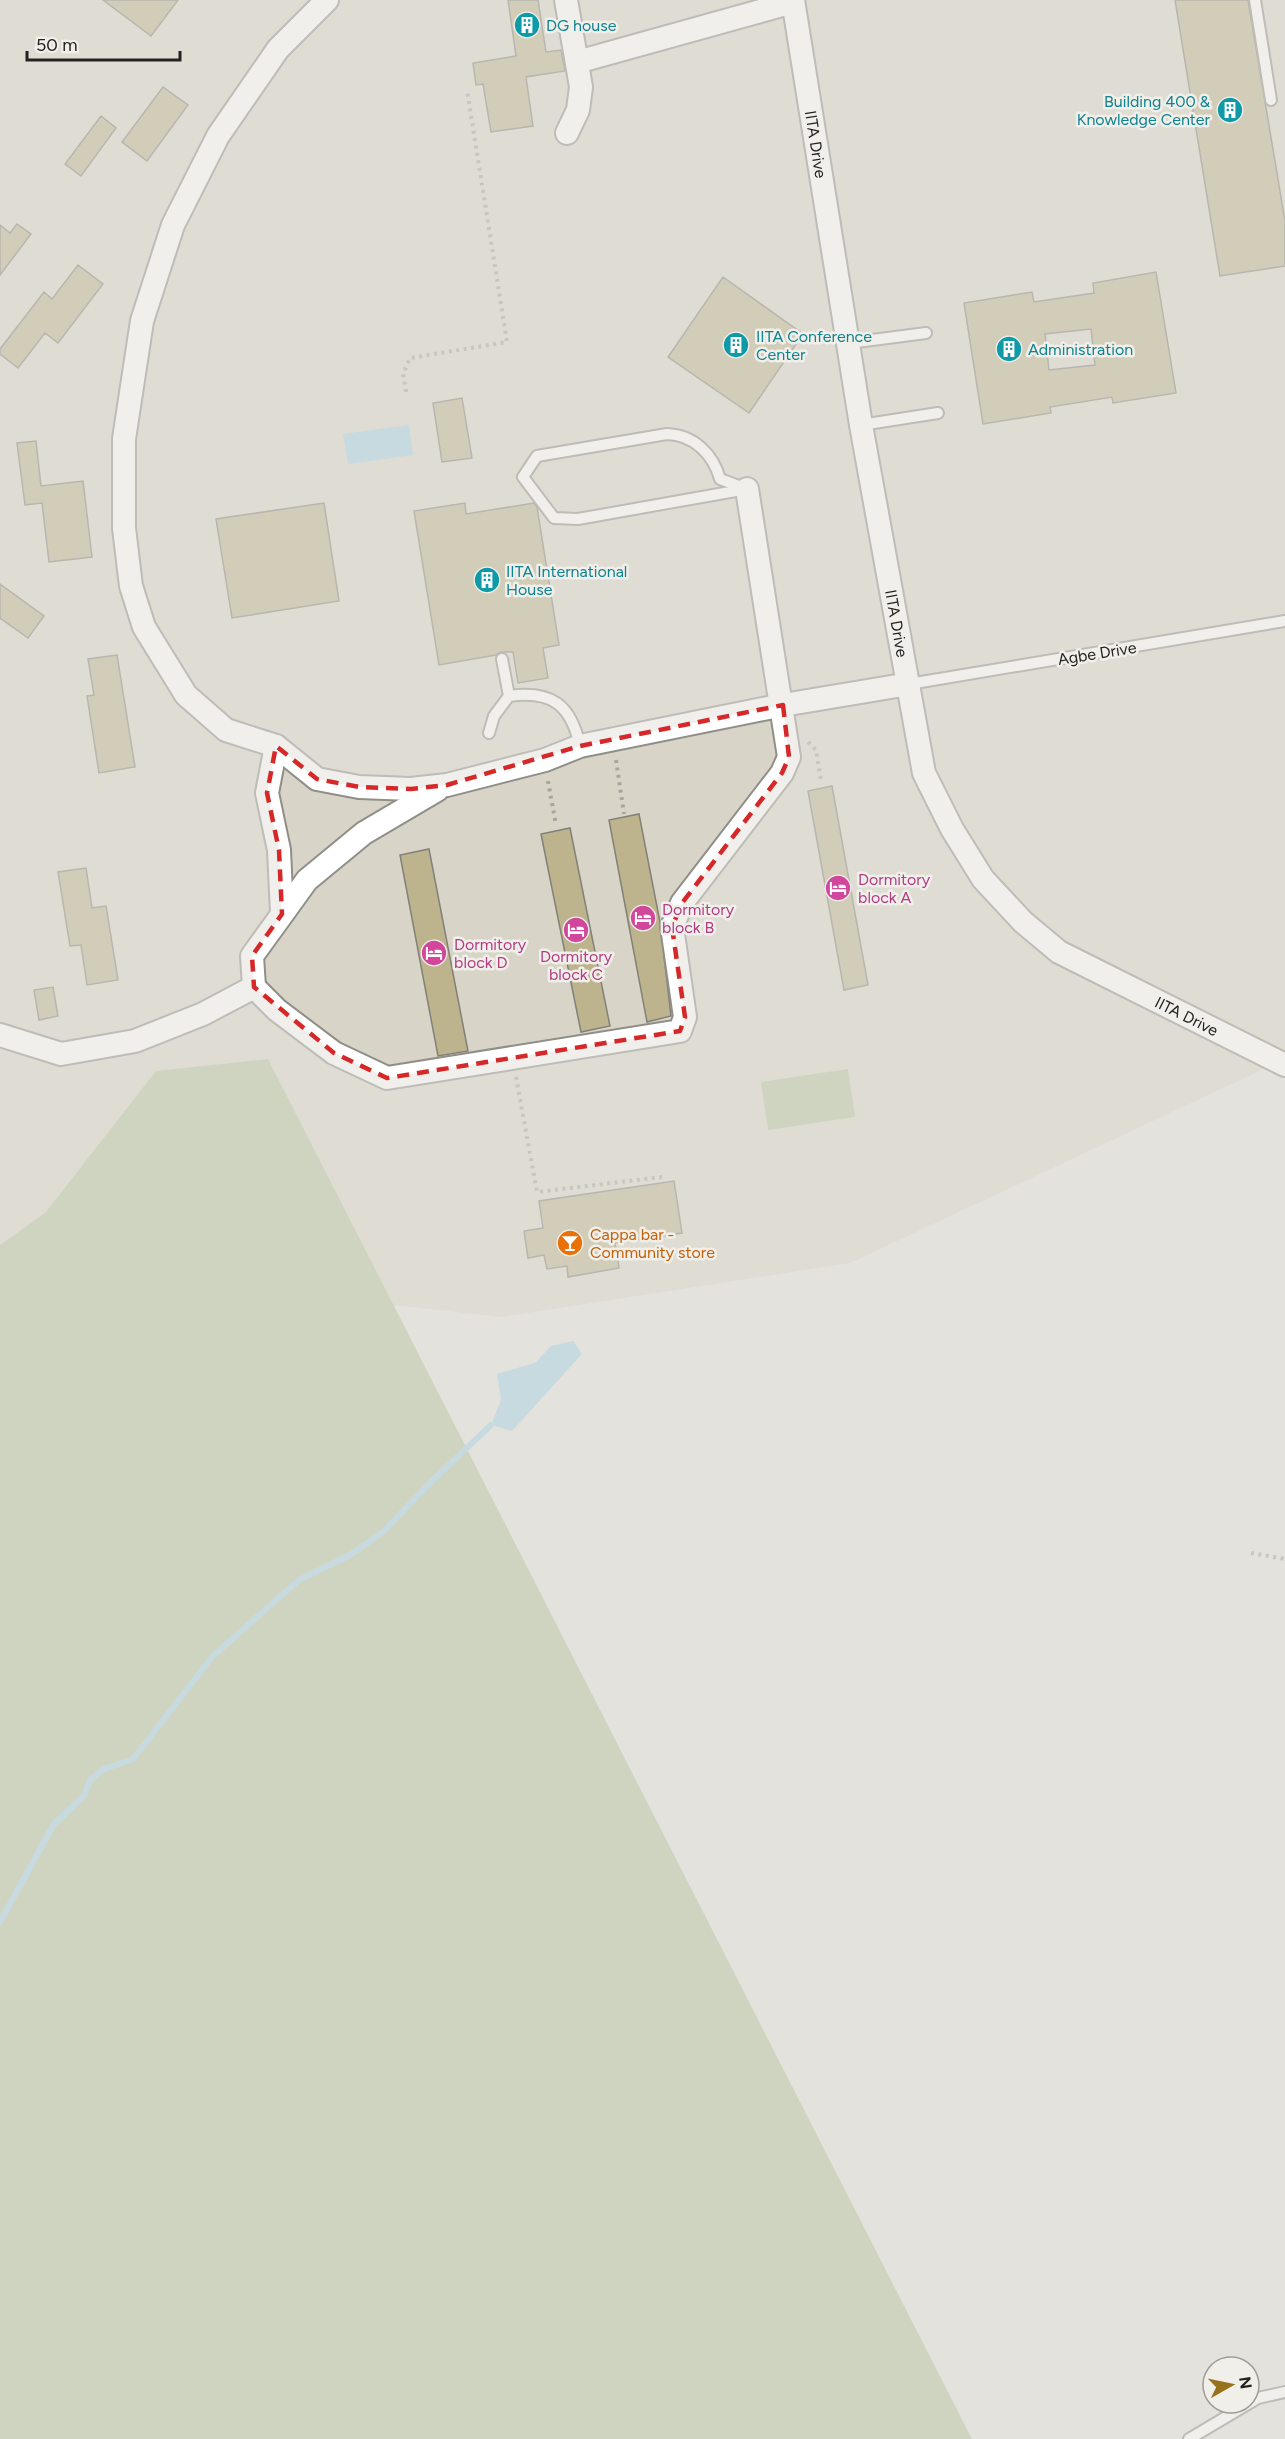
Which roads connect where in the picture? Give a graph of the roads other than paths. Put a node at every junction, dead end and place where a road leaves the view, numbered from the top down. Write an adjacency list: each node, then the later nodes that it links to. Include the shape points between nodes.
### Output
1 (327, 0): 19 (street, via 278,49 218,136 173,225 142,321 124,438 124,528 131,586 144,627 186,695 226,730)
2 (566, 0): 5 (street)
3 (1255, 0): 6 (lane)
4 (793, 1): 5 (street); 9 (street, IITA Drive)
5 (577, 62): 7 (street, via 581,87 578,110)
6 (1271, 100)
7 (567, 133)
8 (926, 333): 9 (lane)
9 (849, 343): 11 (street, IITA Drive)
10 (938, 413): 11 (lane)
11 (861, 424): 15 (street, IITA Drive)
12 (747, 489): 12 (lane, via 720,479 716,462 680,434 537,456 523,477 554,518 578,519); 17 (street)
13 (1285, 621): 15 (lane, Agbe Drive)
14 (502, 659): 16 (lane)
15 (909, 684): 17 (street); 25 (street, IITA Drive, via 924,773 983,879 1023,922 1059,952)
16 (509, 696): 18 (lane, via 494,716); 20 (lane, via 525,694 551,699 563,707 576,729)
17 (783, 705): 20 (street); 23 (street, via 789,757 782,773 682,903 672,927 685,1017 680,1031 387,1078 334,1053 277,1010)
18 (489, 733)
19 (276, 746): 21 (street, via 317,779 359,787 411,789); 22 (street, via 267,793 279,850)
20 (580, 746): 21 (street)
21 (447, 785): 22 (street, via 364,833 307,880)
22 (282, 914): 23 (street, via 252,956)
23 (254, 987): 24 (street, via 202,1014 135,1041 61,1054)
24 (0, 1035)
25 (1285, 1065)
26 (1285, 2392): 27 (lane, via 1258,2398)
27 (1190, 2439)

